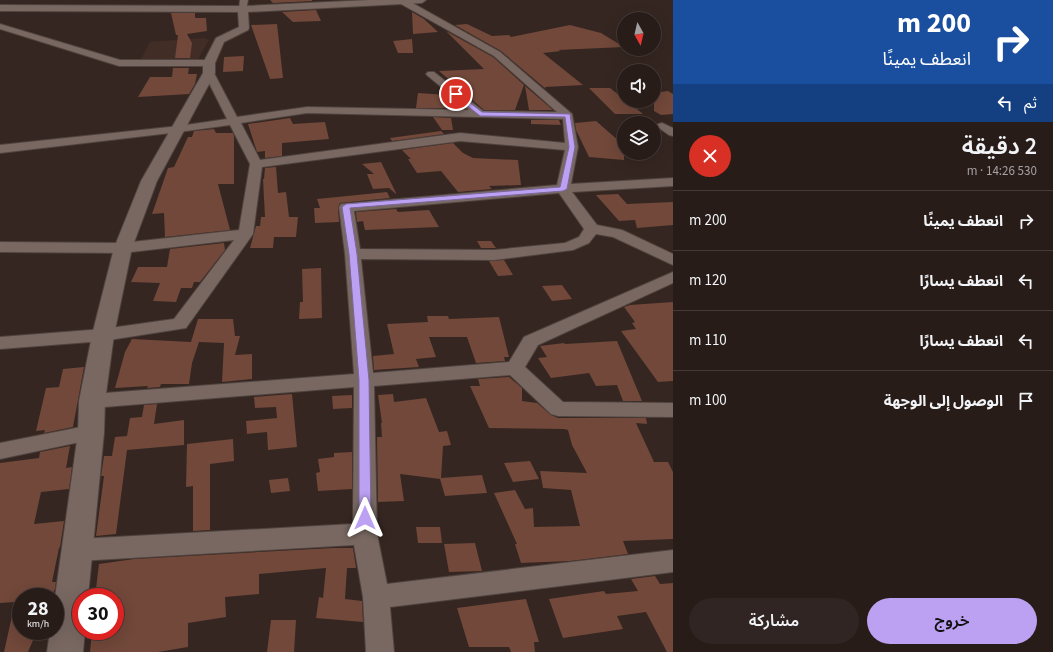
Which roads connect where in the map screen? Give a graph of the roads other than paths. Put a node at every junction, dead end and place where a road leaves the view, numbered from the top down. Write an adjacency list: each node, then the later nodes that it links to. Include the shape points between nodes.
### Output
1 (422, 0): 2 (street)
2 (404, 2): 3 (street); 10 (street, via 497,54)
3 (326, 3): 4 (street)
4 (244, 4): 5 (street); 7 (street, via 244,28 220,40)
5 (0, 8)
6 (0, 26): 7 (street, via 118,63)
7 (209, 68): 11 (street); 13 (street)
8 (431, 74): 9 (street)
9 (480, 114): 10 (street); 11 (street, via 307,110)
10 (568, 116): 15 (street)
11 (235, 121): 13 (street); 17 (street)
12 (662, 126): 14 (street)
13 (179, 129): 16 (street); 23 (street, via 149,181)
14 (673, 132)
15 (572, 147): 17 (street, via 460,137); 19 (street)
16 (0, 148)
17 (256, 164): 21 (street)
18 (673, 182): 19 (street)
19 (563, 189): 20 (street); 24 (street, via 346,207)
20 (592, 230): 24 (street, via 584,240 568,247 509,254); 25 (street, via 617,233)
21 (246, 234): 23 (street); 27 (street, via 180,324)
22 (0, 247): 23 (street)
23 (123, 248): 27 (street)
24 (353, 254): 30 (street)
25 (673, 260)
26 (673, 277): 29 (street, via 531,341)
27 (103, 335): 28 (street); 31 (street)
28 (0, 343)
29 (515, 368): 30 (street); 32 (street, via 558,409)
30 (364, 380): 31 (street); 35 (street)
31 (92, 401): 33 (street)
32 (673, 410)
33 (91, 433): 34 (street); 36 (street)
34 (0, 451)
35 (365, 534): 36 (street); 38 (street)
36 (78, 550): 39 (street)
37 (673, 561): 38 (street)
38 (376, 597): 40 (street)
39 (65, 652)
40 (380, 652)

